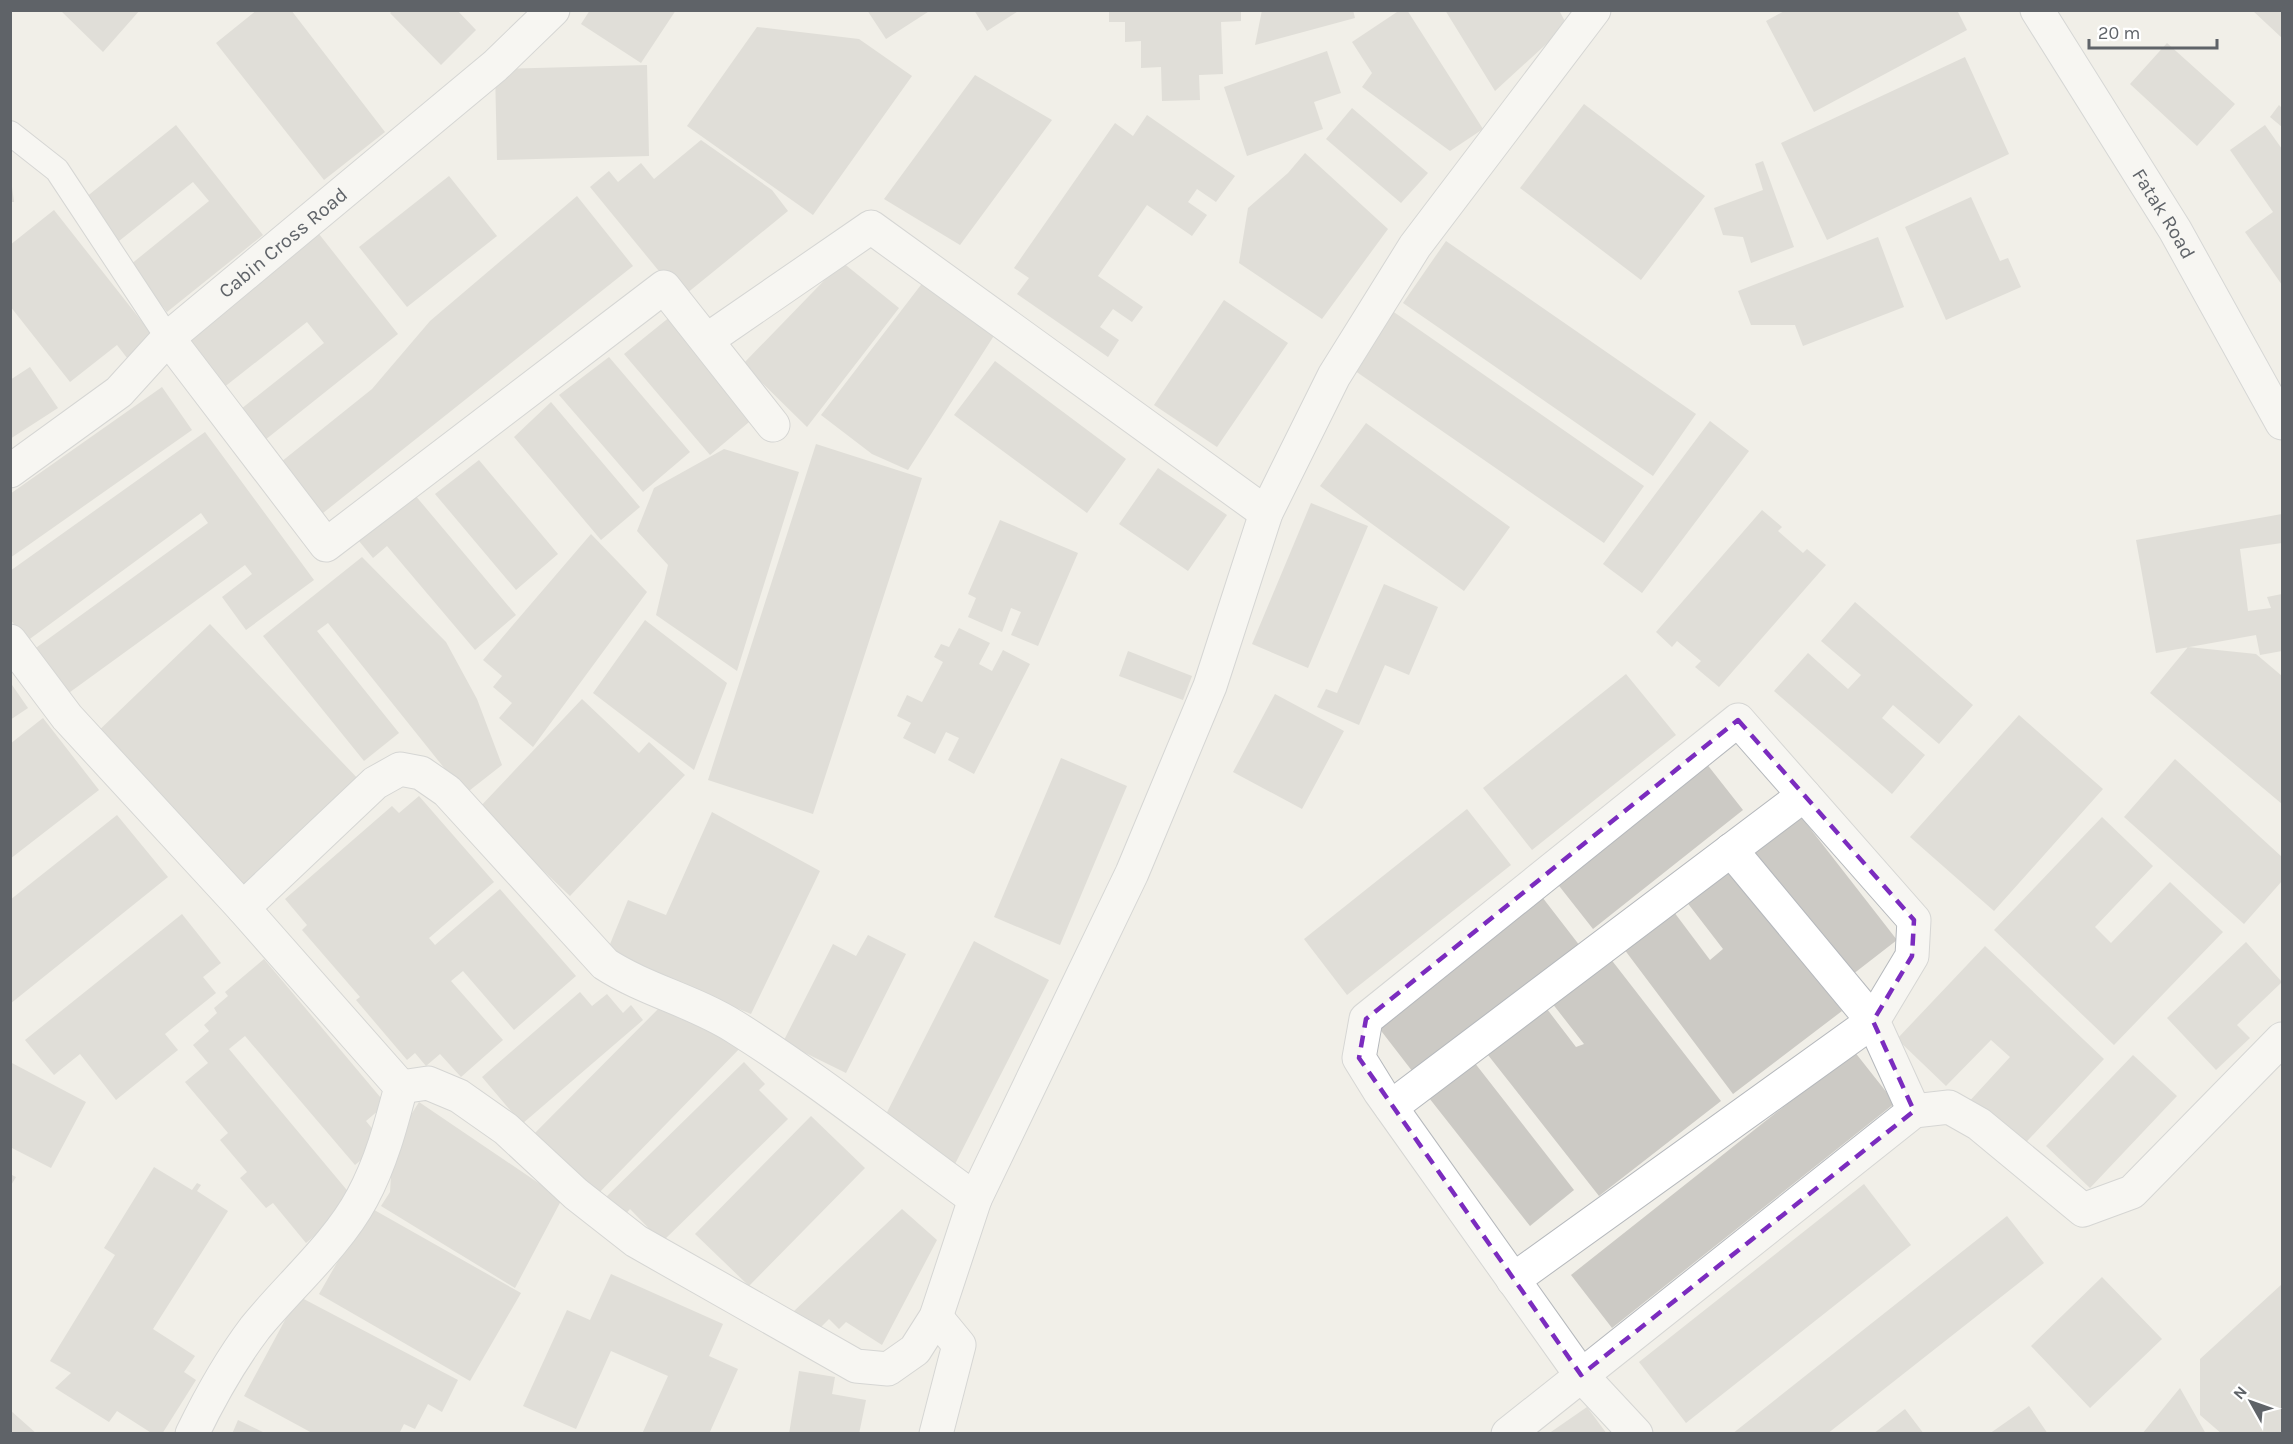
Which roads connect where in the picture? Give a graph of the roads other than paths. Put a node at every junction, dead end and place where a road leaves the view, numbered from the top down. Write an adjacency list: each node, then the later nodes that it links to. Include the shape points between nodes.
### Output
1 (553, 10): 5 (street, Cabin Cross Road, via 495,66)
2 (1594, 10): 10 (street, via 1415,246 1334,376)
3 (2037, 10): 7 (street, Fatak Road, via 2175,230)
4 (10, 133): 5 (lane, via 57,170)
5 (168, 338): 6 (street, via 326,545 664,287); 9 (street, Cabin Cross Road, via 119,392)
6 (707, 340): 8 (street); 10 (street, via 871,228)
7 (2283, 423)
8 (773, 425)
9 (10, 471)
10 (1266, 513): 20 (street, via 1210,686 1141,851)
11 (10, 641): 14 (street, via 67,717)
12 (1804, 795): 13 (street); 15 (street, via 1914,920 1912,956); 18 (street, via 1738,720 1366,1019 1359,1058)
13 (1731, 850): 15 (street); 18 (street)
14 (243, 908): 17 (street); 20 (street, via 375,783 400,768 421,773 447,791 604,964 629,980 734,1026)
15 (1873, 1021): 19 (street); 21 (street)
16 (2283, 1039): 19 (street, via 2132,1192 2083,1210 1979,1124 1949,1107)
17 (401, 1087): 22 (street, via 428,1083 459,1096 506,1129 576,1194 636,1241 856,1366 888,1369 915,1350); 24 (street, via 386,1144 361,1200 315,1261 255,1329 216,1386)
18 (1391, 1107): 21 (street)
19 (1914, 1111): 23 (street)
20 (975, 1200): 22 (street)
21 (1513, 1280): 23 (street)
22 (936, 1317): 25 (street, via 959,1345)
23 (1581, 1375): 26 (street); 27 (street)
24 (192, 1434)
25 (936, 1434)
26 (1508, 1434)
27 (1636, 1434)

